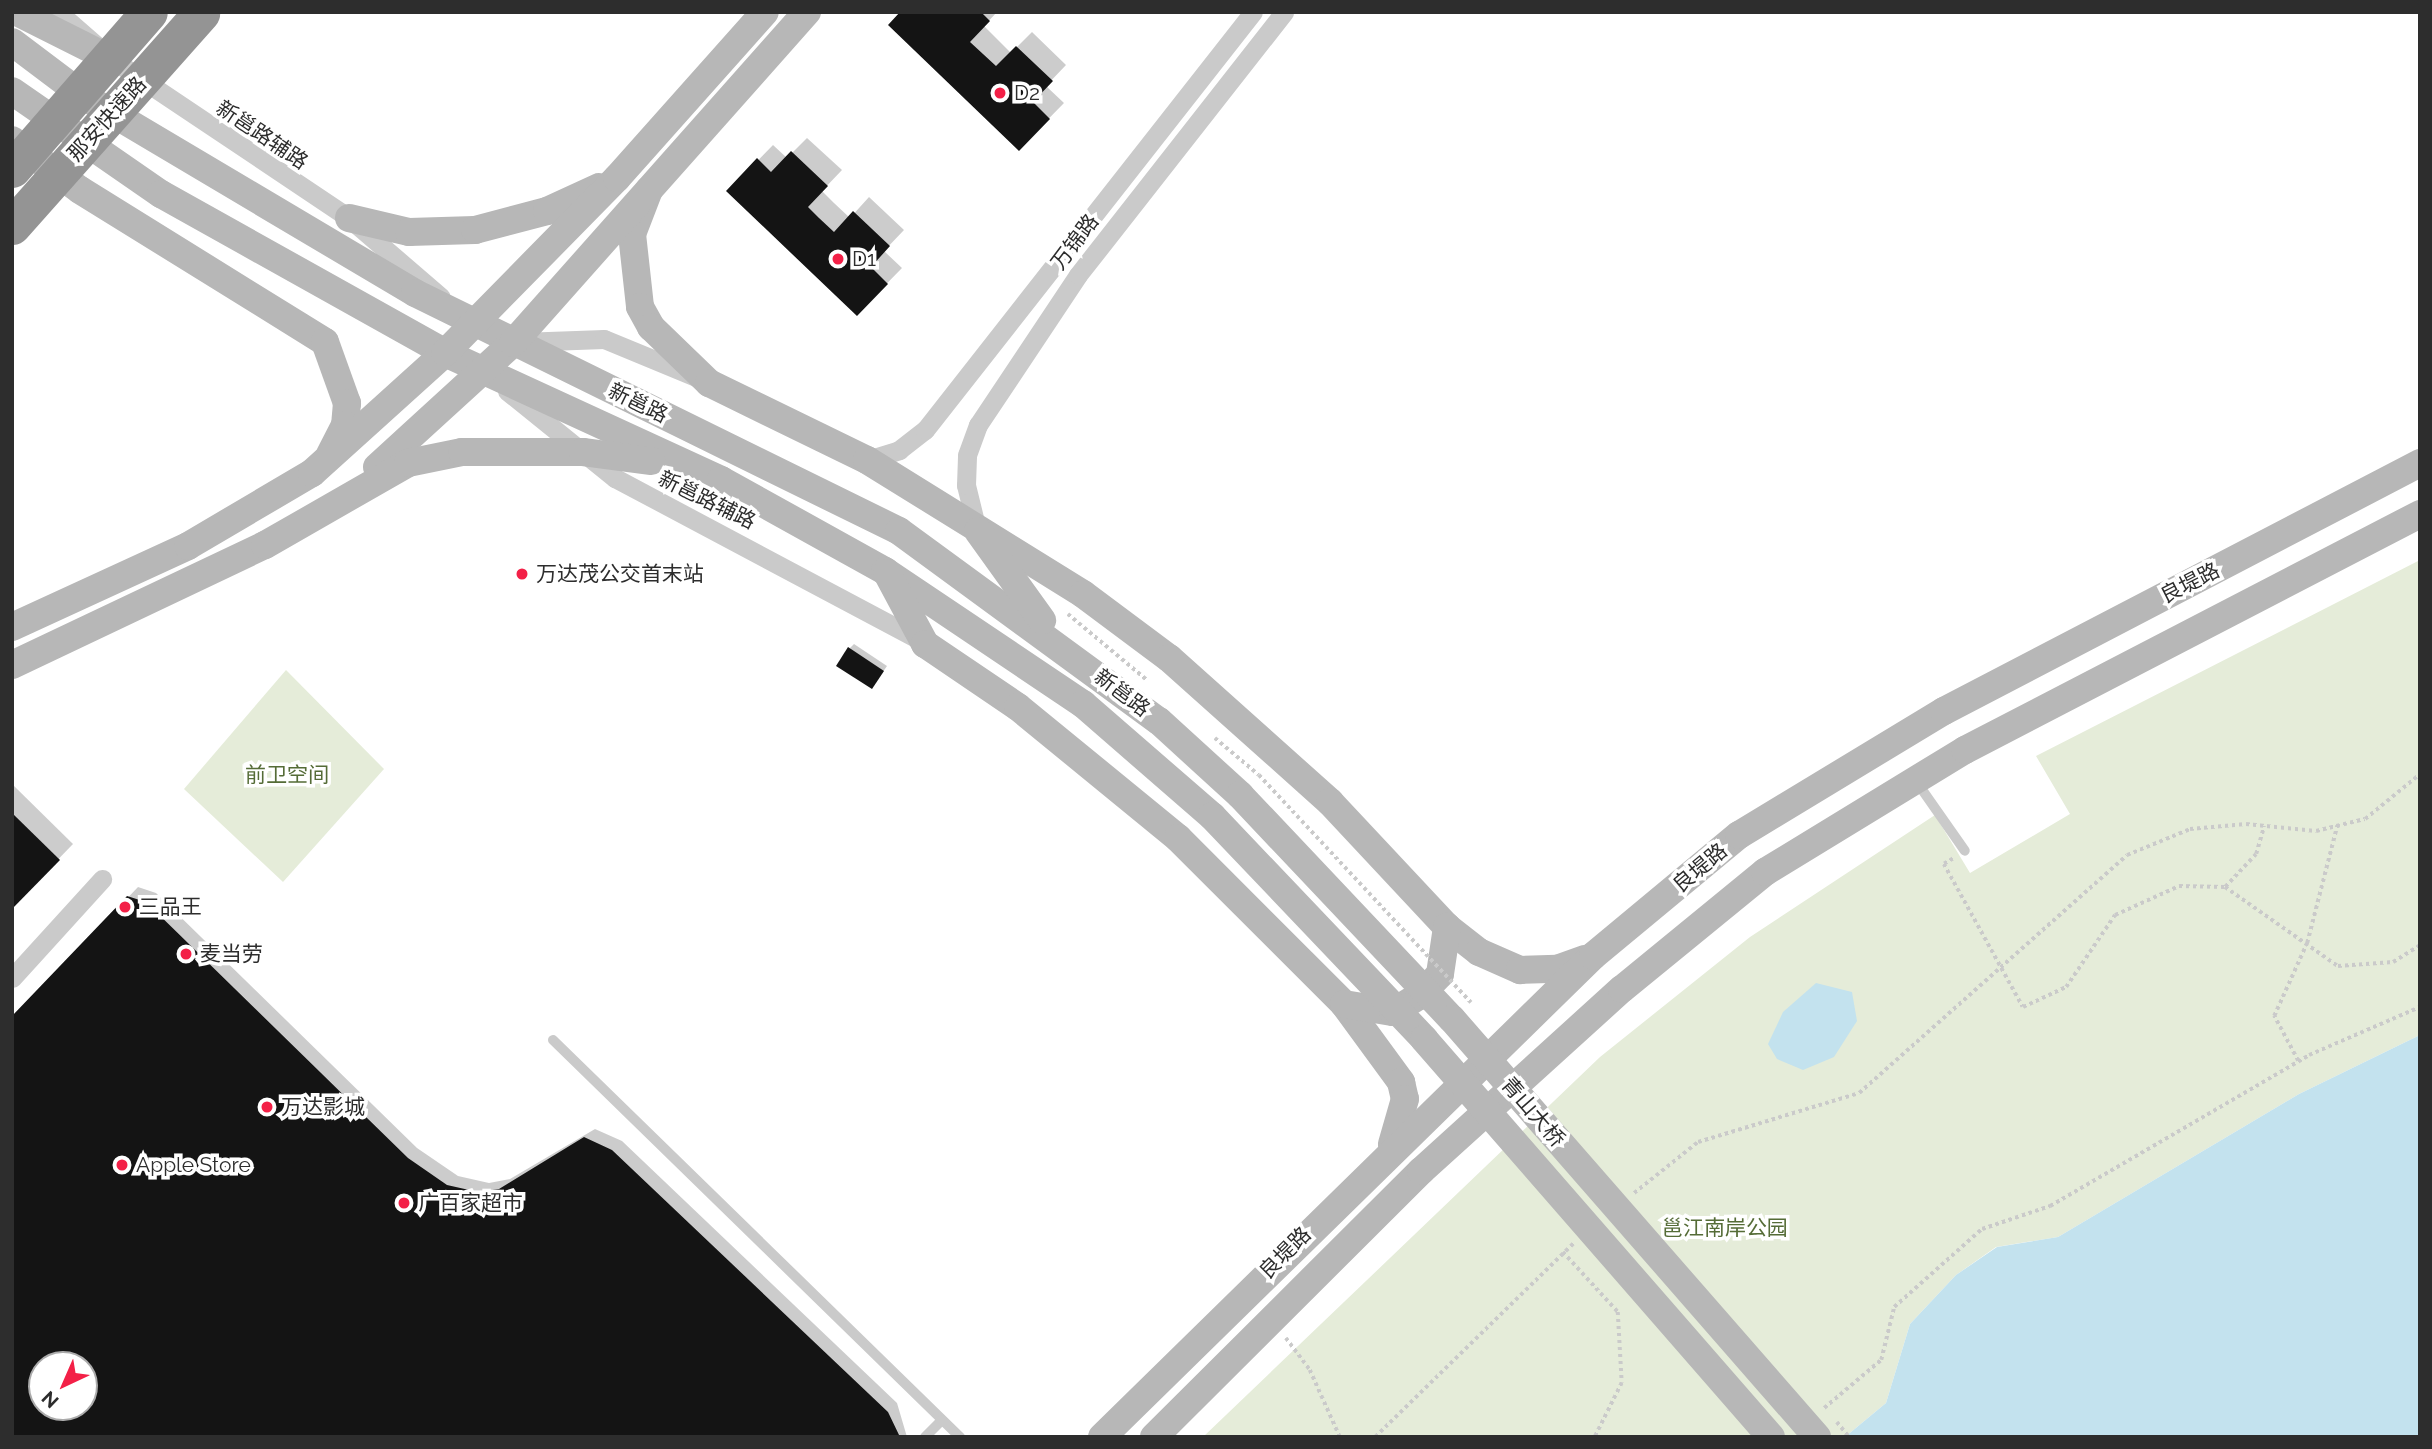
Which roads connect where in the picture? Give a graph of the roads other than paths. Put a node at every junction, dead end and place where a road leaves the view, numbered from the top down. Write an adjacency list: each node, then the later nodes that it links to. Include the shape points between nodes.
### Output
1 (17, 12): 10 (main road)
2 (58, 12): 10 (street, 新邕路辅路)
3 (149, 12): 12 (highway, 那安快速路, bridge)
4 (765, 12): 13 (main road)
5 (807, 12): 14 (main road)
6 (1254, 12): 23 (street, 万锦路, via 925,430 899,450)
7 (1284, 12): 29 (street, 万锦路, via 1078,275 978,425 967,455 966,485)
8 (201, 13): 16 (highway, 那安快速路, bridge)
9 (12, 42): 17 (main road, 新邕路, via 85,97)
10 (113, 60): 15 (street, 新邕路辅路)
11 (12, 91): 19 (main road, 新邕路, via 161,194)
12 (15, 151): 26 (main road, via 325,342 343,380 345,425 338,445)
13 (617, 178): 15 (main road, via 547,211 475,230 409,232); 17 (main road)
14 (649, 190): 18 (main road); 21 (main road, via 632,234 640,307 651,327)
15 (349, 218): 17 (street, 新邕路辅路)
16 (12, 226)
17 (473, 324): 18 (main road, 新邕路); 19 (main road)
18 (513, 342): 20 (main road); 21 (street, via 604,340); 33 (main road, 新邕路, via 899,531)
19 (445, 353): 20 (main road, 新邕路); 26 (main road)
20 (485, 372): 22 (street, 新邕路辅路); 25 (main road, 新邕路); 27 (main road)
21 (709, 383): 23 (main road)
22 (583, 452): 25 (main road); 27 (main road, via 435,456 408,463); 32 (street, 新邕路辅路, via 615,478)
23 (867, 460): 29 (main road)
24 (2420, 463): 42 (main road, 良堤路, via 1944,711 1739,835)
25 (678, 464): 30 (main road, 新邕路, via 754,497)
26 (312, 473): 31 (main road, via 188,546)
27 (333, 502): 35 (main road, via 265,545)
28 (2420, 514): 36 (main road, 良堤路)
29 (976, 526): 33 (main road, via 1005,575); 41 (main road, via 1169,658 1330,802)
30 (885, 570): 32 (main road); 34 (main road, 新邕路)
31 (12, 627)
32 (925, 643): 34 (main road, via 981,646); 44 (main road, via 1018,707 1178,838)
33 (1071, 654): 37 (main road, 新邕路)
34 (1015, 657): 38 (main road, 新邕路, via 1083,704)
35 (12, 665)
36 (1916, 780): 39 (lane); 48 (main road, 良堤路, via 1765,872 1622,989 1421,1171)
37 (1240, 795): 50 (main road, 青山大桥, bridge, via 1452,1019)
38 (1212, 816): 55 (main road, 青山大桥, bridge, via 1424,1039)
39 (1965, 851)
40 (102, 879): 43 (street)
41 (1447, 927): 42 (main road, via 1479,952 1520,970 1557,970); 44 (main road, via 1440,974 1419,996 1393,1012)
42 (1593, 956): 46 (main road, 良堤路)
43 (12, 978)
44 (1344, 1004): 46 (main road, via 1401,1082 1405,1099)
45 (554, 1040): 49 (lane)
46 (1390, 1149): 47 (main road, 良堤路)
47 (1290, 1248): 48 (main road); 53 (main road, 良堤路)
48 (1319, 1274): 54 (main road, 良堤路)
49 (942, 1420): 51 (lane); 52 (lane)
50 (1819, 1424)
51 (927, 1436)
52 (960, 1437)
53 (1102, 1437)
54 (1154, 1437)
55 (1772, 1437)

